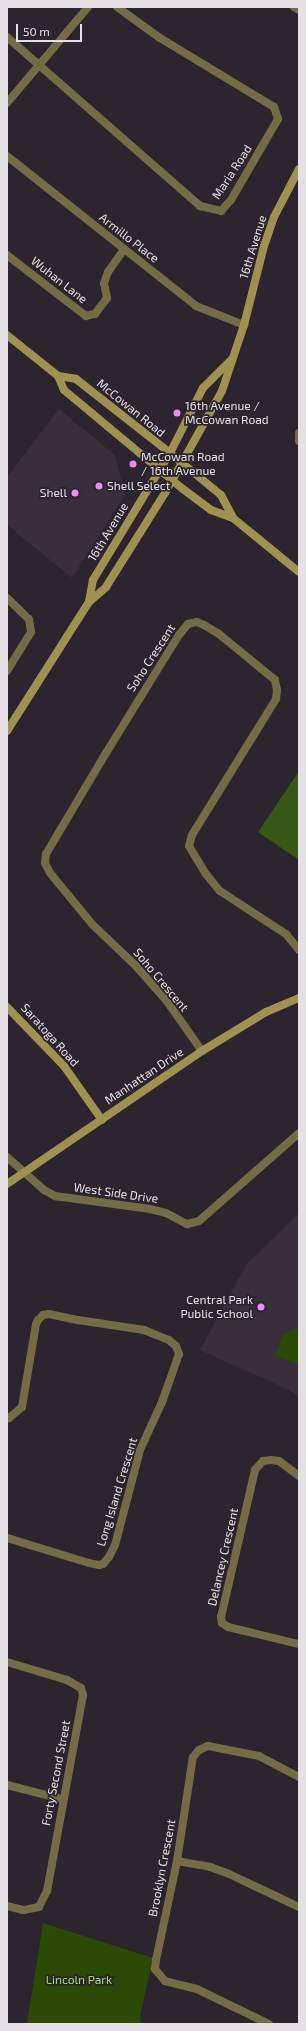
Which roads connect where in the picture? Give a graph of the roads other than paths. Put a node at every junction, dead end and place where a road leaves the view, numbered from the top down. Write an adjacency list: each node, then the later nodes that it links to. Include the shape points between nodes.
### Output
1 (88, 7): 6 (street)
2 (117, 7): 6 (street, Maria Road, via 160,38 274,107 278,119 231,200 221,211 200,206)
3 (294, 7): 4 (street)
4 (299, 10)
5 (7, 38): 6 (street, Maria Road)
6 (40, 65): 7 (street)
7 (7, 102)
8 (7, 156): 10 (street, Armillo Place)
9 (299, 169): 12 (main road, 16th Avenue, via 269,231)
10 (124, 249): 11 (street, Wuhan Lane, via 108,272 104,283 107,298 95,314 86,316); 12 (street, Armillo Place, via 196,306)
11 (7, 255)
12 (244, 325): 14 (main road, 16th Avenue)
13 (7, 335): 15 (main road, McCowan Road)
14 (233, 358): 18 (main road, 16th Avenue, via 203,388); 19 (main road, 16th Avenue, via 222,391)
15 (58, 376): 18 (main road, McCowan Road, via 76,379); 20 (main road, McCowan Road, via 64,390)
16 (299, 433): 17 (street)
17 (299, 441)
18 (170, 453): 19 (main road, McCowan Road); 20 (main road, 16th Avenue)
19 (182, 463): 21 (main road, 16th Avenue); 22 (main road, McCowan Road, via 221,495)
20 (160, 470): 21 (main road, McCowan Road); 25 (main road, 16th Avenue, via 93,580)
21 (173, 480): 22 (main road, McCowan Road, via 211,510); 25 (main road, 16th Avenue, via 106,587)
22 (233, 518): 23 (main road, McCowan Road)
23 (299, 572)
24 (7, 598): 26 (street, via 29,619 31,632)
25 (89, 602): 27 (main road, 16th Avenue)
26 (7, 671)
27 (7, 731)
28 (299, 950): 31 (street, Soho Crescent, via 286,934 220,891 189,846 192,835 276,699 277,690 275,680 219,634 204,624 188,624 106,752 46,854 45,863 50,873 92,924 135,965 166,1000)
29 (299, 998): 31 (main road, Manhattan Drive, via 266,1012)
30 (7, 1007): 32 (main road, Saratoga Road, via 64,1066)
31 (202, 1052): 32 (main road, Manhattan Drive)
32 (102, 1120): 35 (main road, Manhattan Drive)
33 (299, 1133): 35 (street, West Side Drive, via 199,1221 187,1224 166,1213 150,1209 55,1196 44,1190)
34 (7, 1157): 35 (street, West Side Drive)
35 (23, 1171): 36 (main road, Manhattan Drive)
36 (7, 1184)
37 (7, 1418): 39 (street, Long Island Crescent, via 22,1407 36,1324 43,1315 144,1330 169,1340 176,1346 179,1354 162,1402 140,1450 115,1545 106,1560 99,1565 89,1563)
38 (299, 1476): 40 (street, Delancey Crescent, via 279,1461 263,1461 255,1470 221,1617 222,1623 228,1627)
39 (7, 1538)
40 (299, 1644)
41 (7, 1662): 44 (street, Forty Second Street, via 67,1680 81,1688 82,1706)
42 (299, 1777): 45 (street, Brooklyn Crescent, via 259,1756 208,1746 199,1750 191,1763)
43 (7, 1785): 44 (street)
44 (62, 1799): 46 (street, Forty Second Street, via 46,1891 40,1907 23,1910)
45 (177, 1861): 47 (street, via 210,1867 229,1874); 48 (street, Brooklyn Crescent, via 155,1969 165,1981 197,1989)
46 (7, 1906)
47 (299, 1907)
48 (269, 2024)

